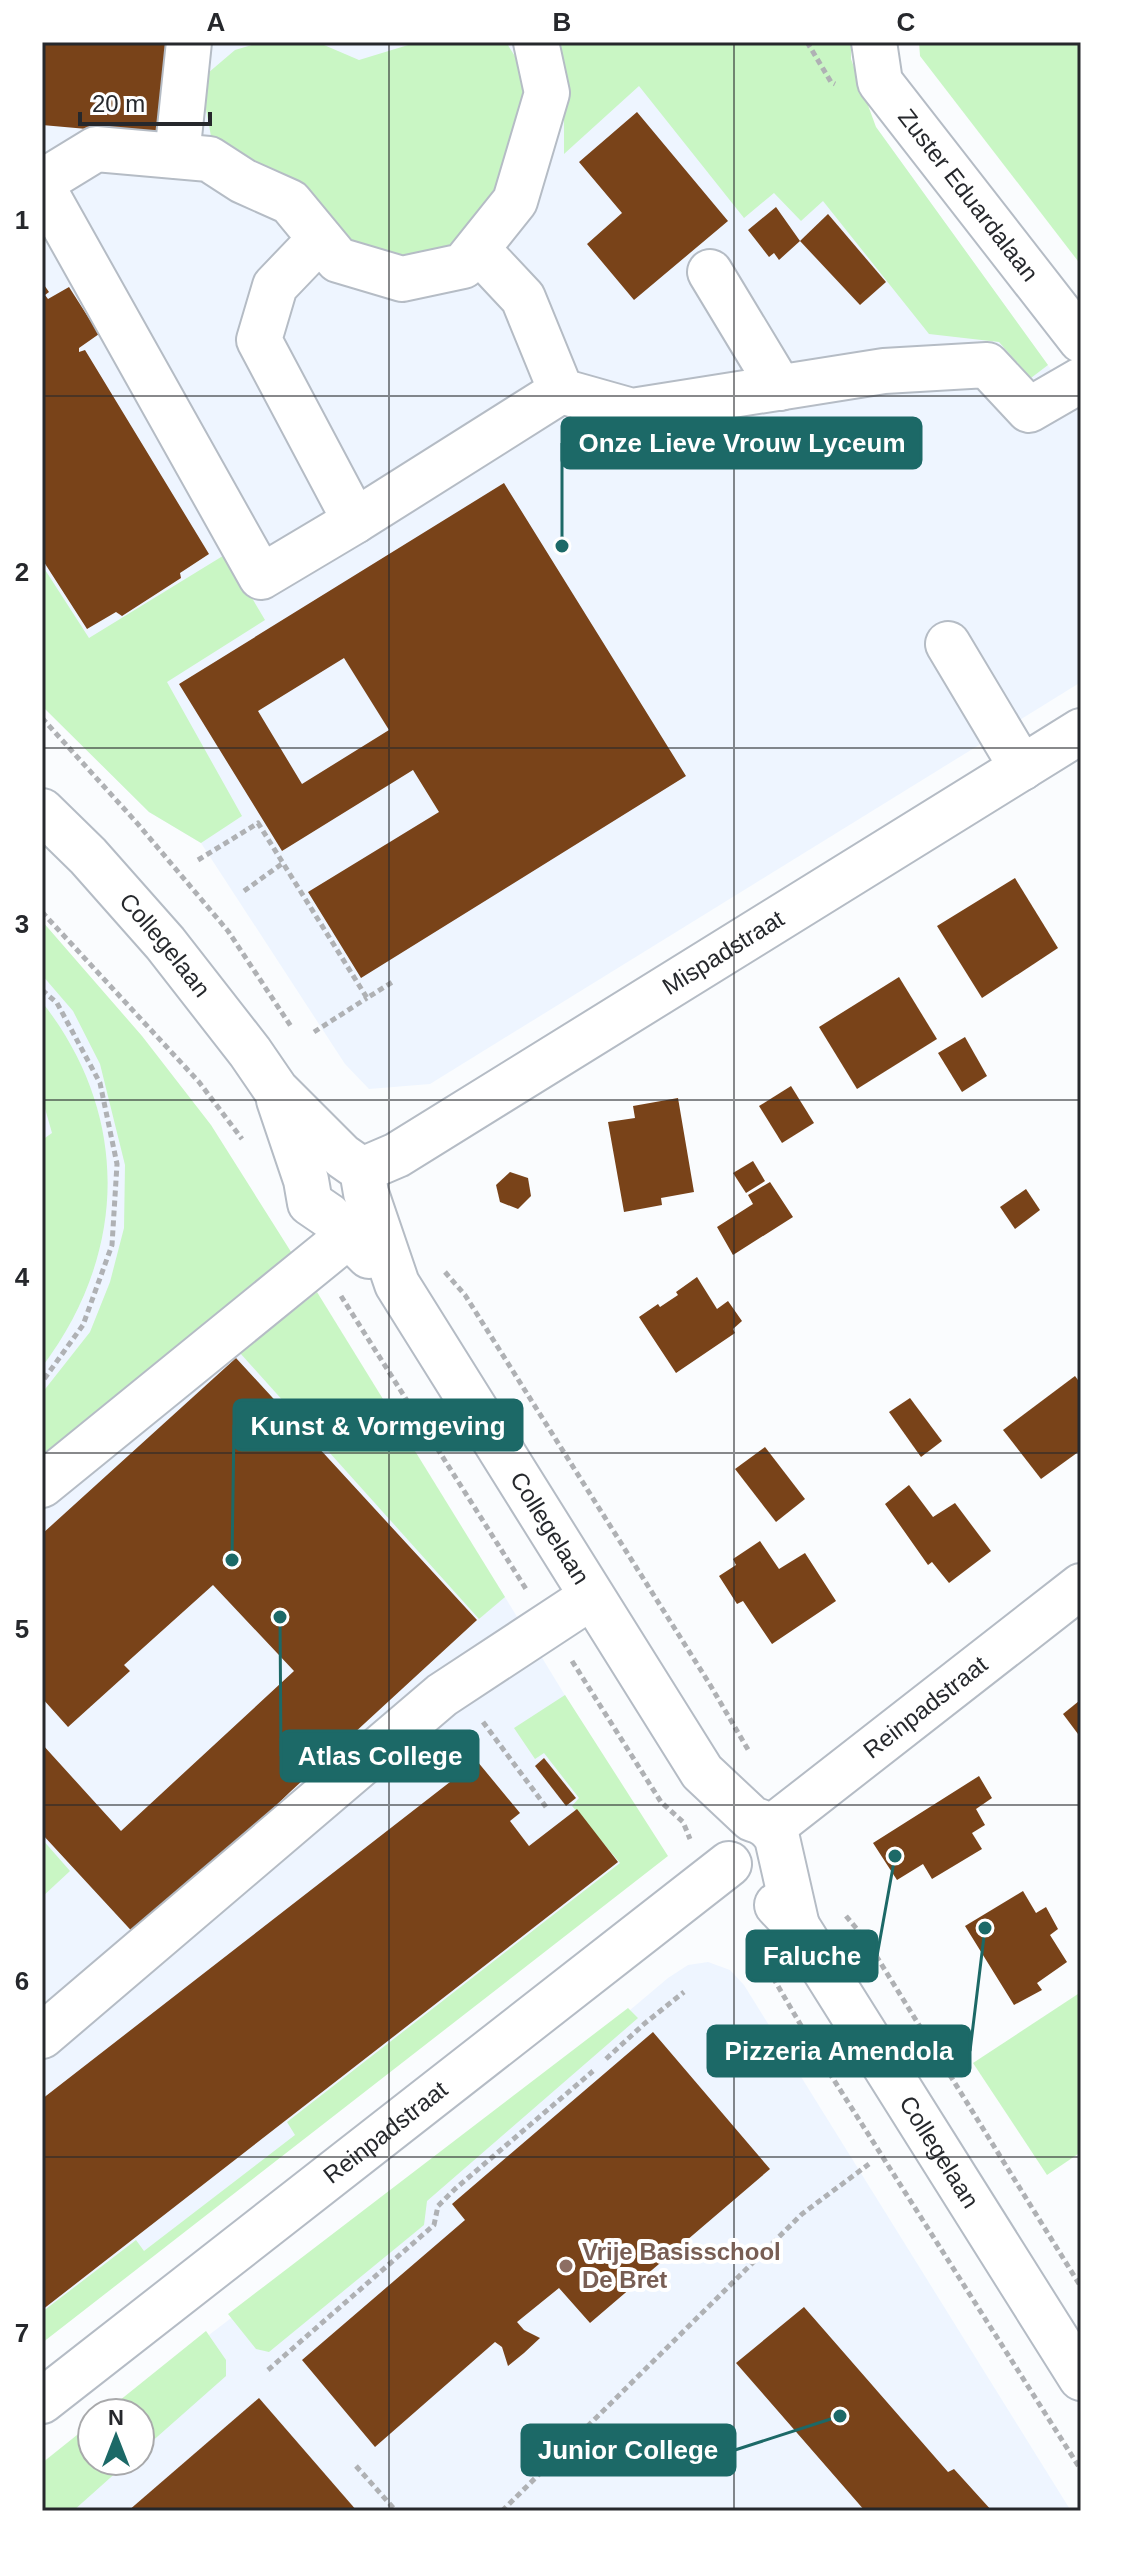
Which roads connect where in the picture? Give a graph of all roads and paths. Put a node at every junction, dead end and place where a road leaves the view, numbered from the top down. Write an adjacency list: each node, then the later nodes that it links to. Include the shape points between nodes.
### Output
1 (189, 42): 4 (street)
2 (536, 42): 7 (street, via 547,93 515,201)
3 (874, 42): 9 (street, Zuster Eduardalaan, via 880,82)
4 (177, 156): 5 (street, via 96,149); 6 (street, via 209,159 290,202)
5 (42, 184): 13 (street, via 261,577)
6 (320, 239): 7 (street, via 338,260 402,279 463,266); 13 (street, via 275,286 259,340)
7 (478, 250): 12 (street, via 523,298)
8 (710, 272): 11 (street)
9 (1081, 340)
10 (1081, 380): 11 (street, via 1029,410 987,365 884,371)
11 (780, 388): 12 (street, via 632,411)
12 (561, 391): 13 (street)
13 (355, 521)
14 (948, 644): 16 (street)
15 (1081, 731): 16 (street, Mispadstraat)
16 (1022, 768): 26 (street, Mispadstraat, via 397,1155)
17 (42, 811): 25 (street, Collegelaan, via 165,943)
18 (198, 860): 19 (path, via 258,823)
19 (283, 863): 20 (path); 23 (path)
20 (244, 891)
21 (394, 981): 23 (path)
22 (42, 990): 30 (path, via 57,1003 100,1083 117,1164 112,1245 83,1325)
23 (367, 998): 24 (path)
24 (314, 1032)
25 (276, 1090): 26 (street, Collegelaan); 27 (street, Collegelaan)
26 (357, 1173): 27 (street, via 320,1161); 28 (street, via 353,1212); 29 (street, Collegelaan)
27 (306, 1180): 28 (street, Collegelaan, via 310,1203)
28 (339, 1226): 29 (street, Collegelaan); 31 (street)
29 (397, 1284): 34 (street, Collegelaan)
30 (42, 1382)
31 (42, 1485)
32 (646, 1585): 38 (path, via 709,1683)
33 (1081, 1586): 38 (street, Reinpadstraat)
34 (591, 1597): 36 (street); 38 (street, Collegelaan, via 702,1772)
35 (566, 1651): 38 (path, via 661,1802 683,1822)
36 (456, 1686): 37 (path); 41 (street)
37 (546, 1807)
38 (754, 1839): 48 (street, Collegelaan, via 797,1926); 49 (street, Reinpadstraat)
39 (840, 1908): 46 (path, via 867,1941)
40 (684, 1992): 43 (path)
41 (42, 2036)
42 (820, 2058): 51 (path)
43 (606, 2059)
44 (593, 2071): 47 (path, via 455,2189 438,2206 434,2225)
45 (869, 2164): 53 (path, via 802,2214)
46 (1081, 2287)
47 (268, 2370)
48 (1081, 2378)
49 (42, 2401)
50 (356, 2466): 52 (path)
51 (1081, 2470)
52 (396, 2511)
53 (502, 2511)

